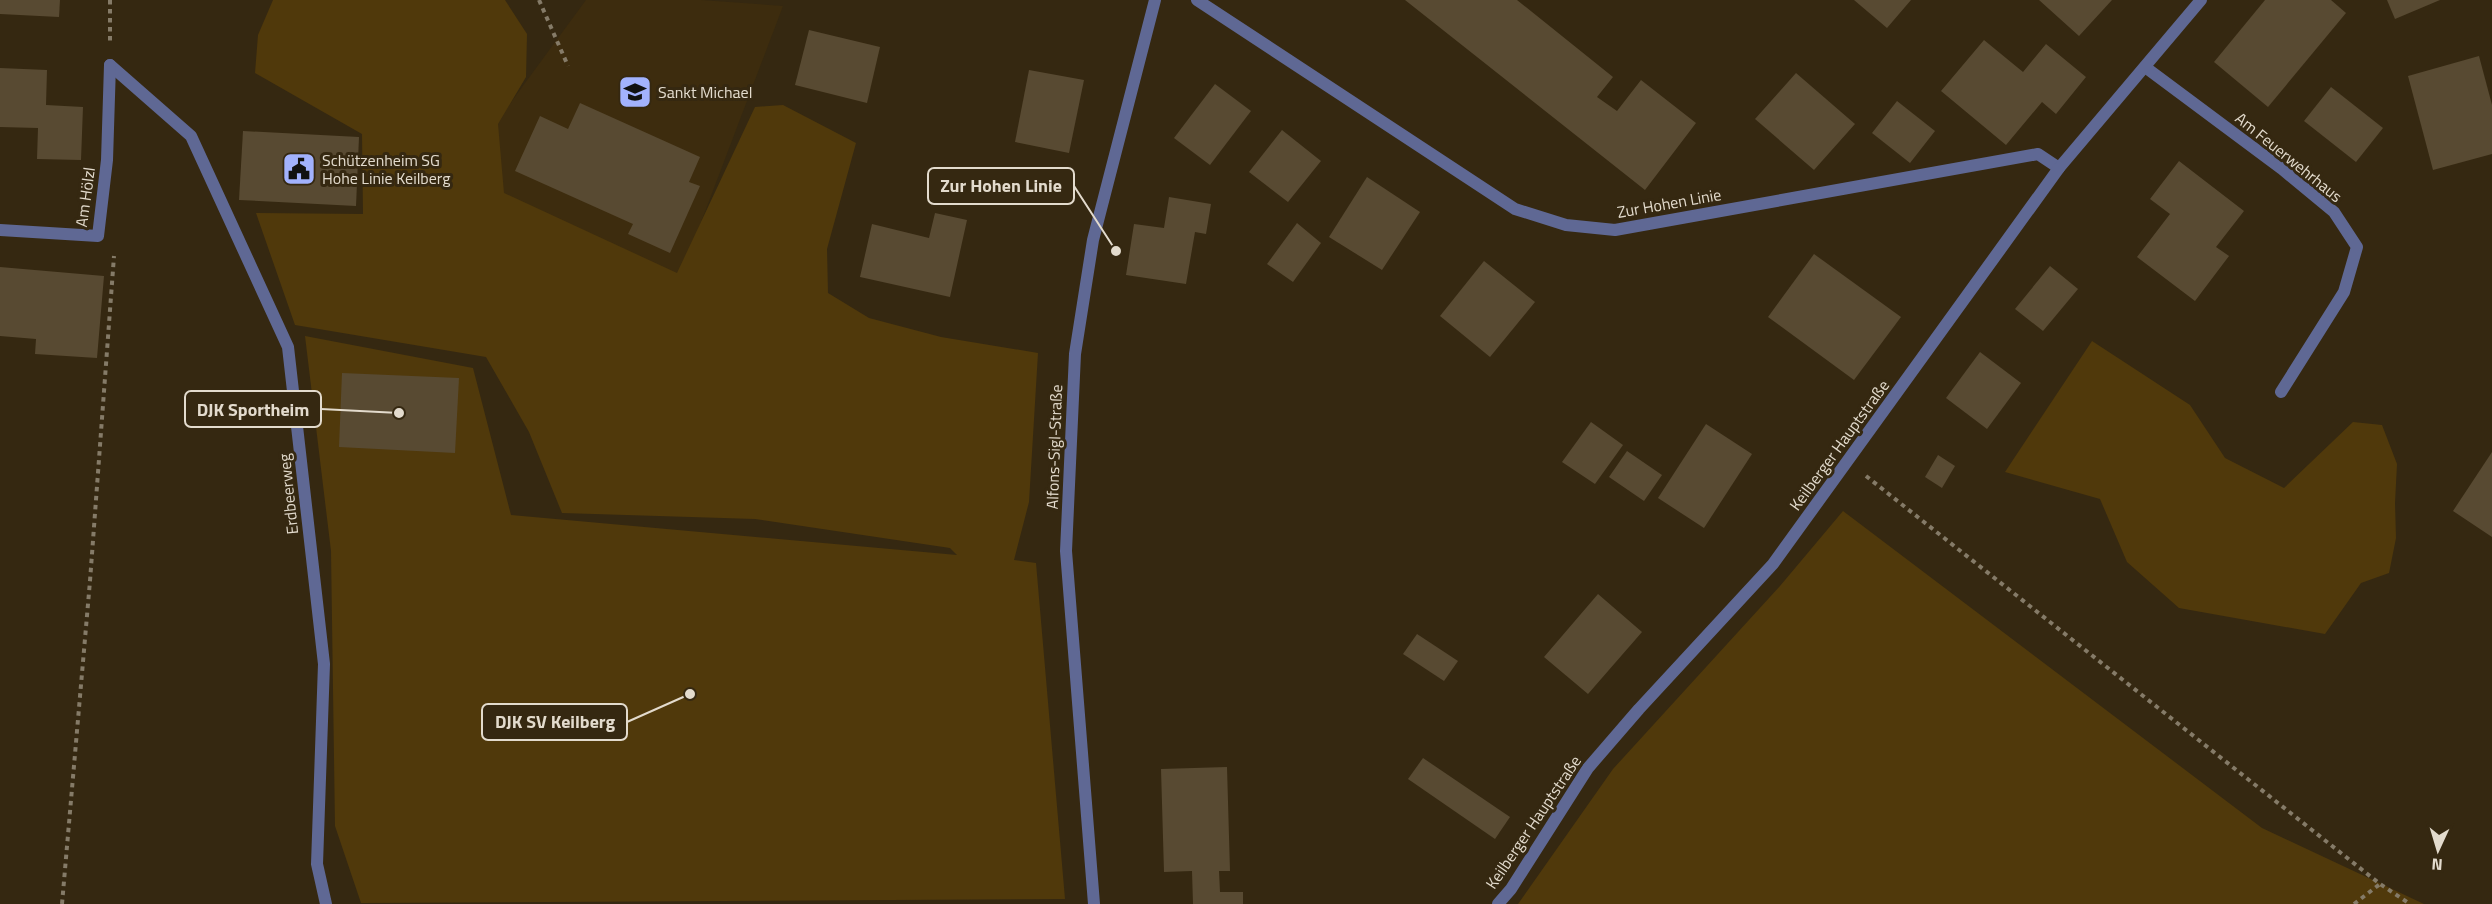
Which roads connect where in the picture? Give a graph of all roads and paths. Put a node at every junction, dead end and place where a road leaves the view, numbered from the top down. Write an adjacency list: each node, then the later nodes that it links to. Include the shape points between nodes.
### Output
1 (110, 0): 6 (path)
2 (540, 0): 7 (path)
3 (1155, 0): 17 (street, Alfons-Sigl-Straße, via 1093,240 1075,354 1066,550)
4 (1197, 0): 9 (street, Zur Hohen Linie, via 1515,208 1566,225 1615,230 2038,154)
5 (2201, 0): 8 (street, Keilberger Hauptstraße)
6 (110, 65): 11 (street, Am Hölzl, via 107,160); 16 (street, Erdbeerweg, via 191,136 288,346 324,664 317,864)
7 (568, 66)
8 (2145, 67): 9 (street, Keilberger Hauptstraße); 12 (street, Am Feuerwehrhaus, via 2334,212 2357,247 2344,292)
9 (2059, 168): 13 (street, Keilberger Hauptstraße)
10 (0, 230): 11 (street, Am Hölzl)
11 (98, 236): 15 (path, via 115,249)
12 (2281, 392)
13 (1848, 462): 14 (path); 18 (street, Keilberger Hauptstraße, via 1773,564 1588,768)
14 (2380, 884): 19 (path); 20 (path)
15 (62, 904)
16 (326, 904)
17 (1094, 904)
18 (1498, 904)
19 (2354, 904)
20 (2410, 904)

